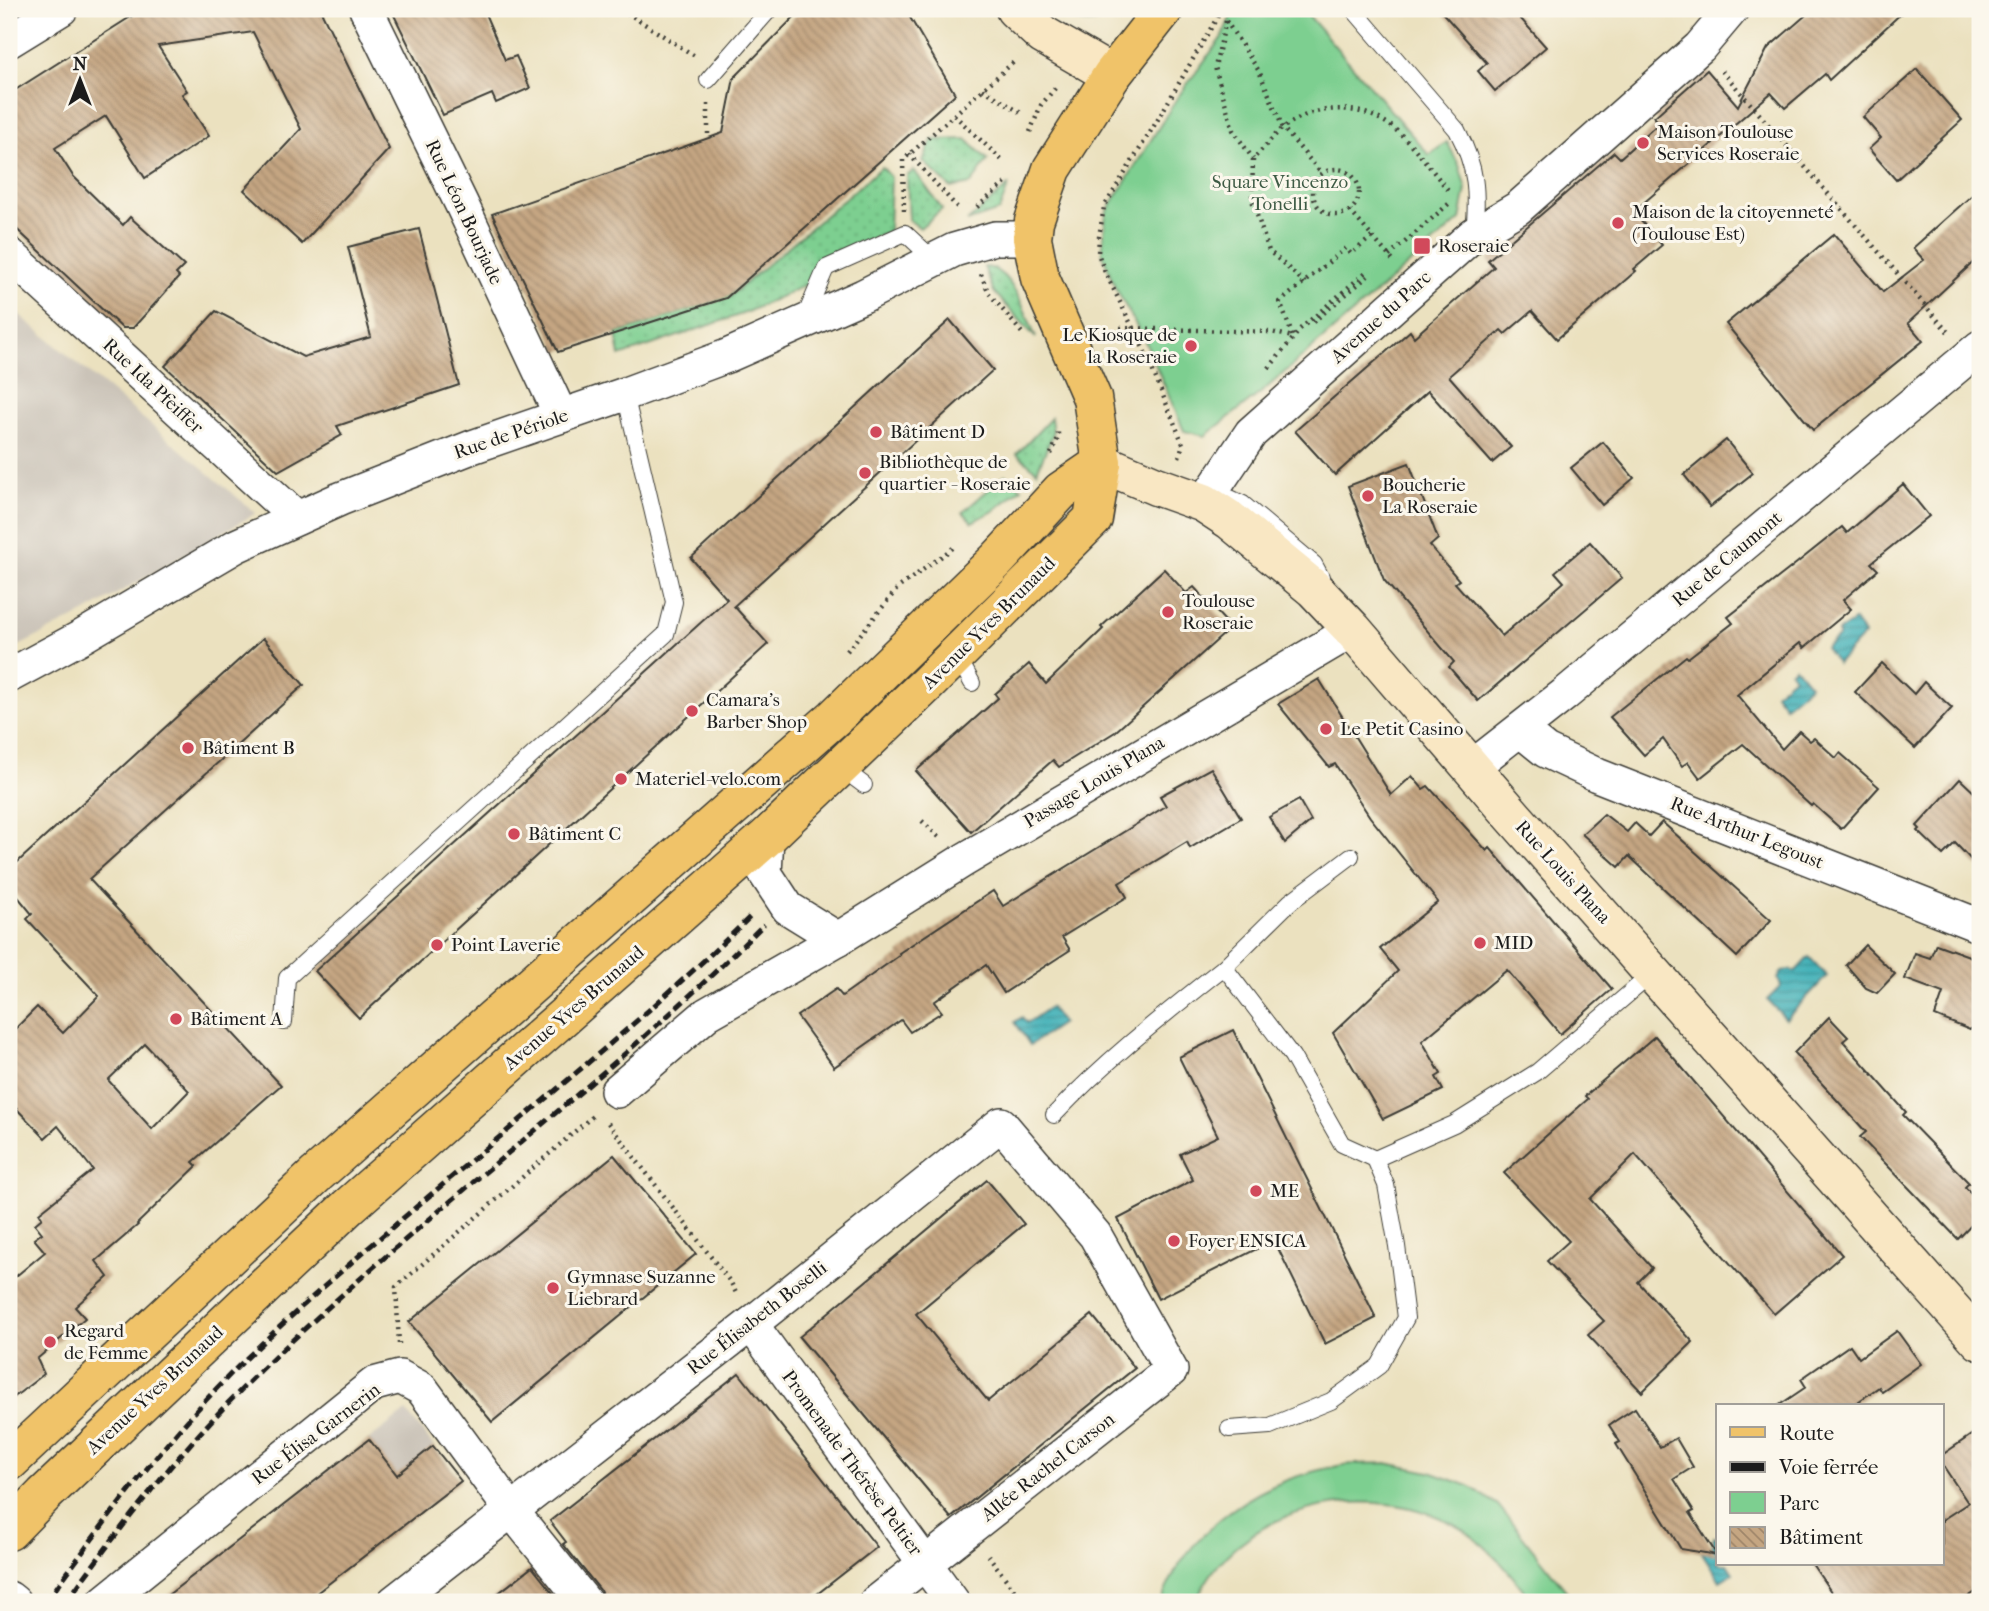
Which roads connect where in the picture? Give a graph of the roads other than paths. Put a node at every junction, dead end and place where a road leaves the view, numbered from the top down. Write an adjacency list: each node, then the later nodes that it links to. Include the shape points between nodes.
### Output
1 (61, 9): 8 (street)
2 (366, 9): 18 (street, Rue Léon Bourjade)
3 (769, 9): 10 (lane)
4 (1015, 9): 9 (street, via 1043,34)
5 (1164, 9): 9 (main road, Avenue Yves Brunaud)
6 (1353, 9): 11 (lane, via 1457,130 1468,150 1477,189)
7 (1732, 9): 11 (street, Avenue du Parc, via 1700,47 1517,208)
8 (9, 41)
9 (1112, 75): 12 (main road, Avenue Yves Brunaud, via 1052,169)
10 (708, 80)
11 (1474, 234): 20 (street, Avenue du Parc, via 1251,433)
12 (1032, 238): 14 (street, Rue de Périole, via 995,238); 19 (main road, Avenue Yves Brunaud, via 1040,278 1092,398)
13 (9, 254): 21 (street, Rue Ida Pfeiffer)
14 (933, 259): 15 (street, Rue de Périole); 15 (lane, via 905,233 826,268)
15 (802, 323): 17 (street, Rue de Périole)
16 (1975, 352): 24 (street, Rue de Caumont)
17 (625, 394): 18 (street, Rue de Périole); 32 (lane, via 674,602 666,634 287,978)
18 (561, 416): 21 (street, Rue de Périole)
19 (1102, 463): 20 (street, Rue Louis Plana); 26 (main road, Avenue Yves Brunaud, via 1093,519 964,669 852,776); 40 (main road, Avenue Yves Brunaud, via 1060,491 997,560 835,717 317,1174)
20 (1203, 503): 22 (street, Rue Louis Plana, via 1314,589)
21 (297, 518): 23 (street, Rue de Périole, via 236,546)
22 (1353, 630): 25 (street, Rue Louis Plana); 29 (street, Passage Louis Plana)
23 (9, 676)
24 (1520, 730): 25 (street, Rue de Caumont); 28 (street, Rue Arthur Legoust, via 1546,751 1597,775)
25 (1472, 767): 31 (street, Rue Louis Plana)
26 (767, 837): 29 (street, via 765,873 789,908); 42 (main road, Avenue Yves Brunaud, via 348,1207)
27 (1351, 856): 30 (lane, via 1290,902)
28 (1980, 926)
29 (838, 939): 33 (street, Passage Louis Plana, via 707,1014)
30 (1224, 967): 34 (lane, via 1087,1081); 35 (lane, via 1292,1056 1342,1144)
31 (1653, 973): 35 (lane, via 1537,1072 1454,1124); 37 (street, Rue Louis Plana)
32 (284, 1022)
33 (608, 1101)
34 (1054, 1115)
35 (1375, 1159): 39 (lane, via 1386,1185 1406,1318 1380,1366 1331,1401 1270,1426)
36 (751, 1324): 38 (street, Rue Élisabeth Boselli, via 1002,1124 1095,1235); 41 (street, Rue Élisabeth Boselli); 43 (street, Promenade Thérèse Peltier)
37 (1980, 1341)
38 (1171, 1370): 43 (street, Allée Rachel Carson)
39 (1229, 1429)
40 (9, 1462)
41 (511, 1510): 46 (street, Rue Élisa Garnerin, via 422,1389 400,1377 374,1384); 47 (street, Rue Élisabeth Boselli); 48 (street, Rue Élisa Garnerin)
42 (9, 1531)
43 (925, 1564): 49 (street, Allée Rachel Carson); 50 (street, Promenade Thérèse Peltier)
44 (9, 1598): 45 (street)
45 (14, 1602)
46 (104, 1602)
47 (394, 1602)
48 (585, 1602)
49 (876, 1602)
50 (953, 1602)

